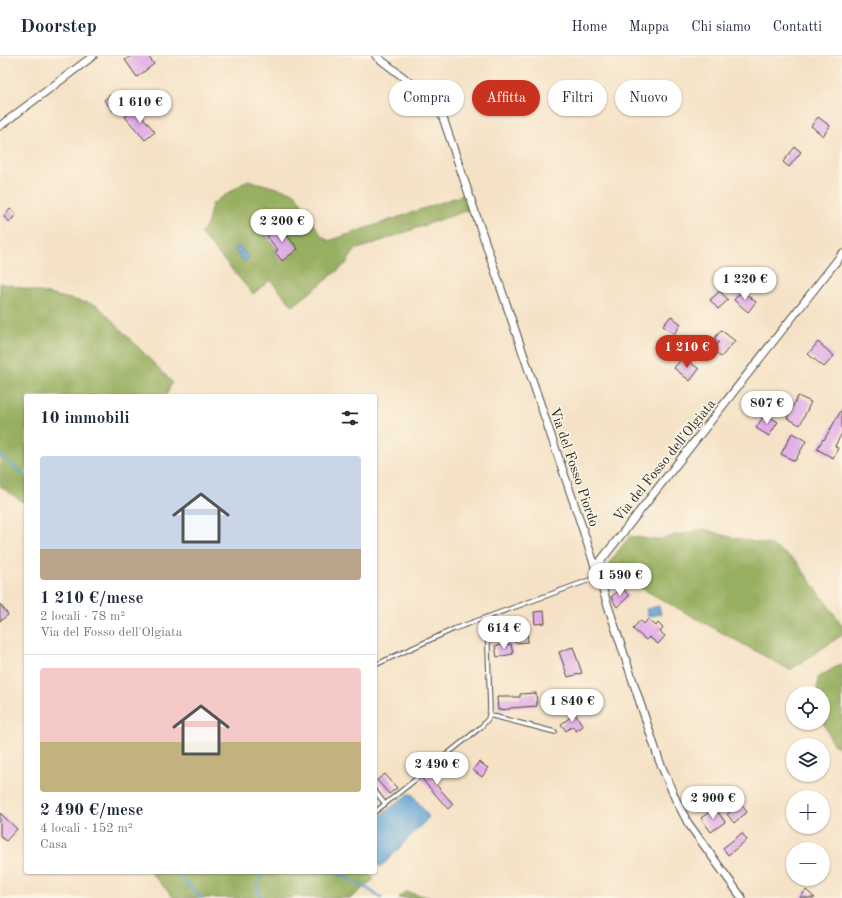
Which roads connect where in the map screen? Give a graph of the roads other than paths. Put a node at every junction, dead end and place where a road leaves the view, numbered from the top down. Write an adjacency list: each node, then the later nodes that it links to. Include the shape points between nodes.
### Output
1 (93, 56): 3 (street)
2 (376, 56): 5 (street, Via del Fosso Piordo, via 434,101 441,112)
3 (0, 126)
4 (842, 254): 5 (street, Via del Fosso dell'Olgiata)
5 (595, 568): 6 (street, Via del Fosso Piordo)
6 (598, 577): 7 (lane); 14 (street, Via del Fosso Piordo, via 659,760 675,798 688,823)
7 (487, 617): 8 (lane); 9 (lane)
8 (377, 664)
9 (489, 715): 10 (lane); 12 (lane, via 481,727)
10 (555, 732)
11 (377, 794): 12 (lane)
12 (385, 804): 13 (lane)
13 (377, 810)
14 (742, 898)

